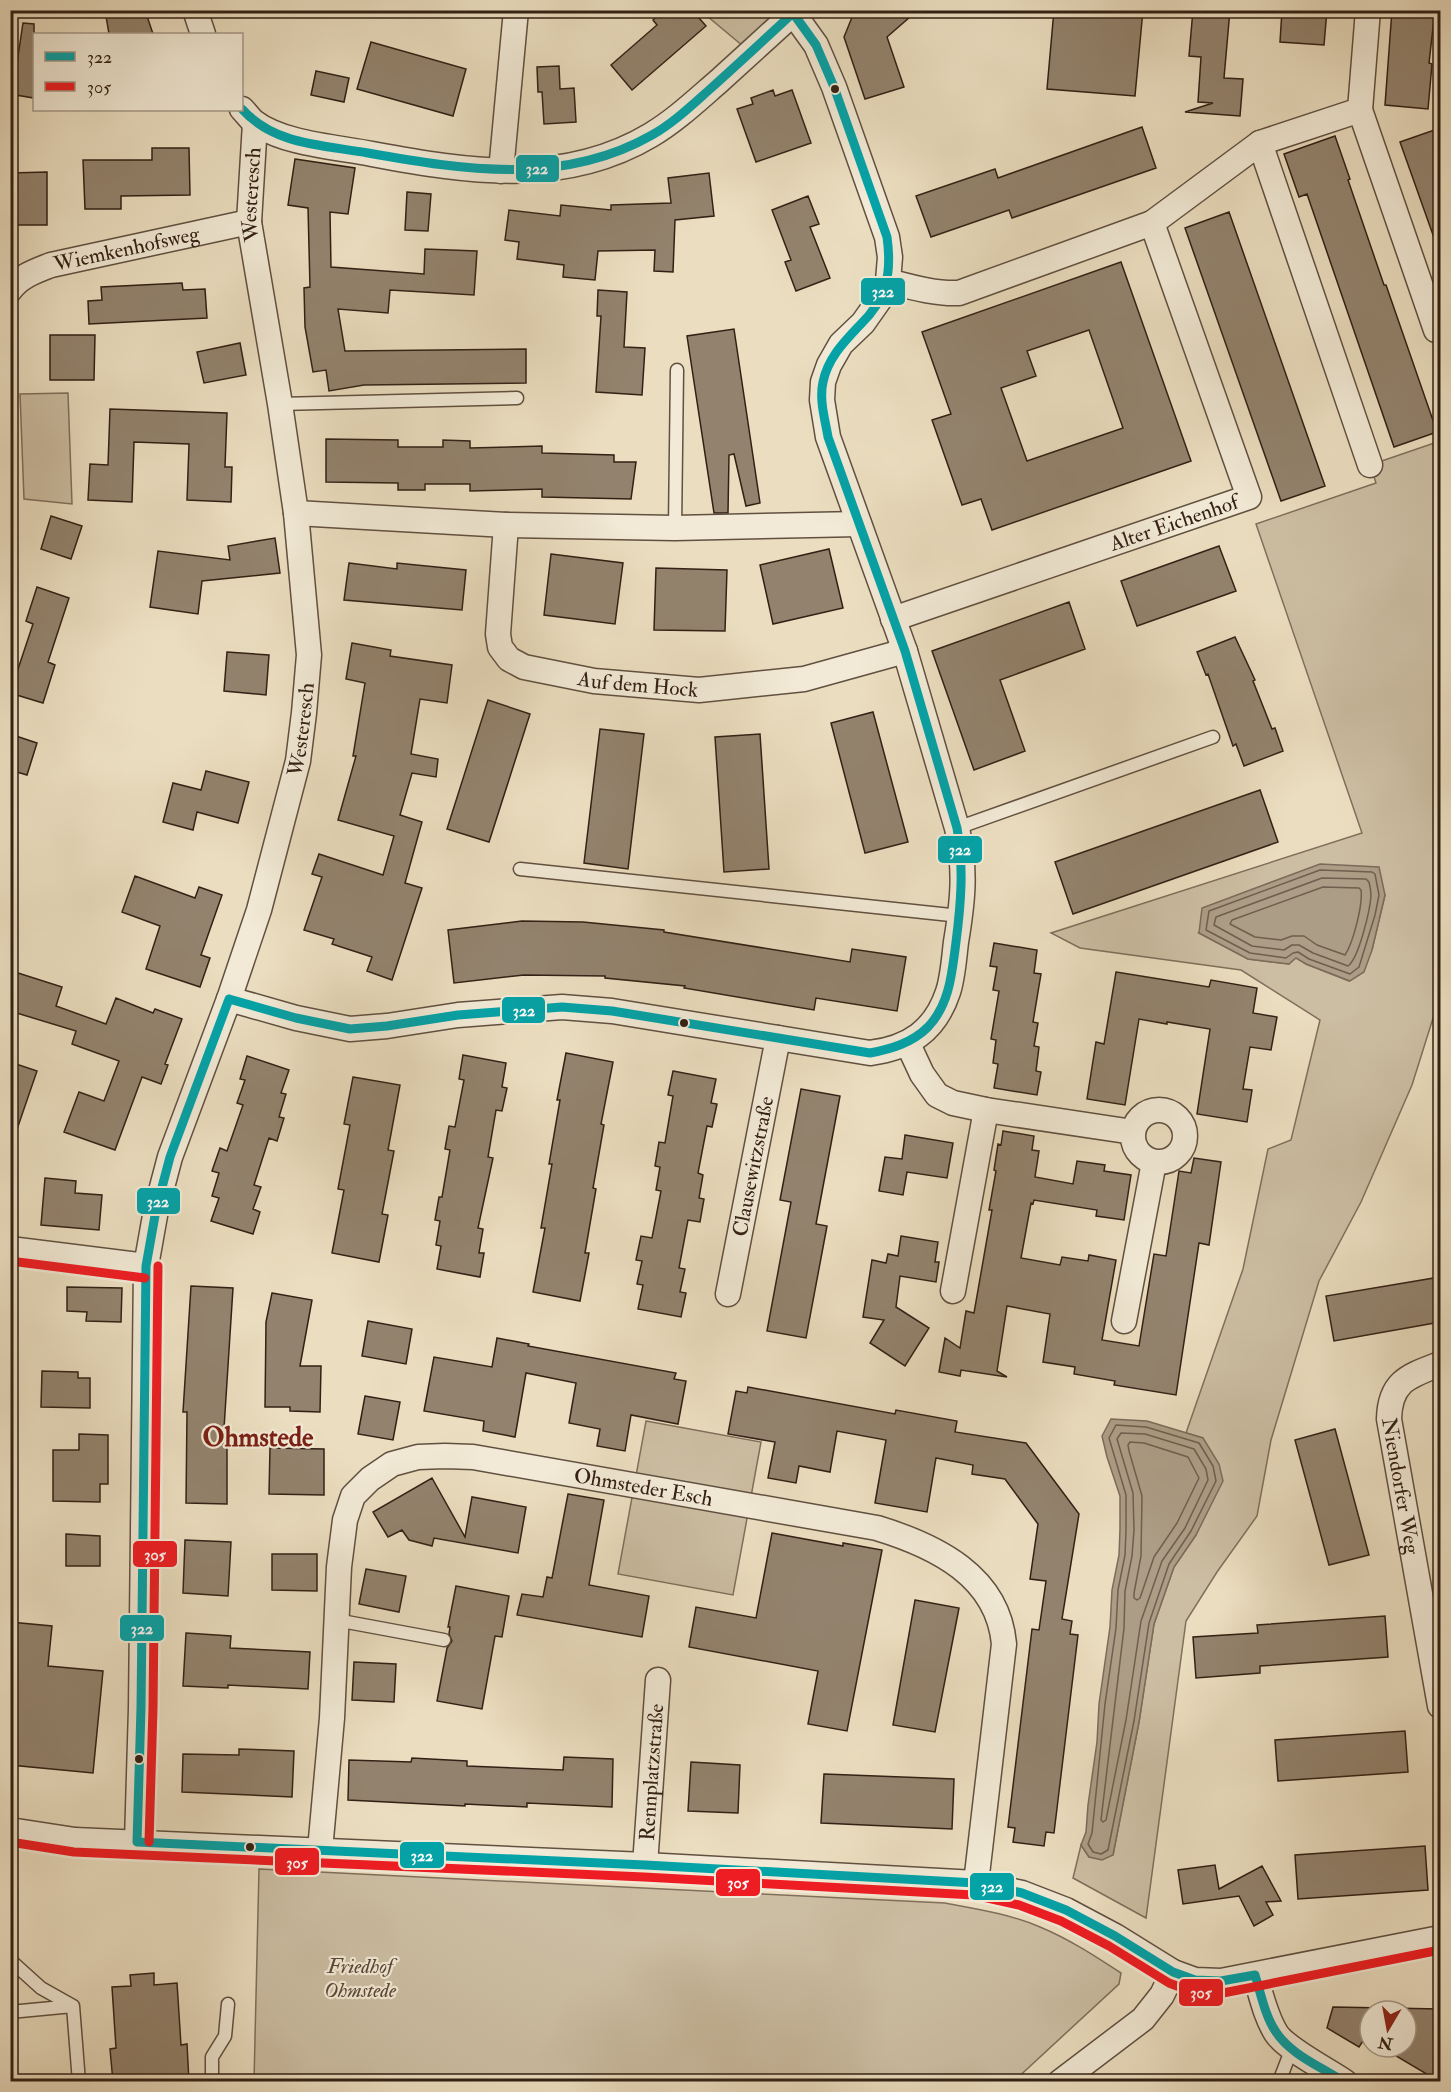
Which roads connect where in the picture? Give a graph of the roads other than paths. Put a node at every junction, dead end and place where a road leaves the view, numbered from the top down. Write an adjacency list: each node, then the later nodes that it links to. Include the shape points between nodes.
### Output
1 (195, 10): 5 (street)
2 (516, 10): 9 (street)
3 (1368, 10): 6 (street)
4 (795, 12): 9 (street, via 683,113 652,134 615,153 578,165 541,171); 12 (street, via 816,45 852,135 887,237)
5 (203, 33)
6 (1360, 110): 8 (street); 14 (street)
7 (248, 116): 9 (street, via 275,133 296,139 404,160); 10 (street, Westeresch)
8 (1260, 143): 11 (street); 18 (street)
9 (501, 171)
10 (249, 222): 13 (street, Wiemkenhofsweg, via 51,265 32,272); 17 (street, Westeresch)
11 (1152, 223): 12 (street, via 959,292 946,294); 23 (street, Alter Eichenhof, via 1249,497)
12 (888, 281): 20 (street, via 874,310 834,354 824,382 822,400 828,437)
13 (10, 290)
14 (1436, 330)
15 (677, 369): 22 (lane)
16 (517, 398): 17 (lane)
17 (280, 404): 19 (street, Westeresch)
18 (1370, 465)
19 (296, 513): 21 (street); 29 (street, Westeresch, via 309,655 298,761 259,910)
20 (859, 524): 22 (street); 23 (street)
21 (506, 525): 22 (street); 24 (street, Auf dem Hock, via 498,634 500,647 509,659 524,668 594,681 699,690 804,679)
22 (675, 528)
23 (893, 619): 24 (street)
24 (905, 651): 26 (street)
25 (1213, 736): 26 (lane)
26 (957, 828): 28 (street, via 964,884)
27 (520, 869): 28 (lane)
28 (960, 916): 31 (street, via 949,991 939,1012)
29 (229, 999): 30 (street, via 350,1029 562,1007 612,1011); 36 (street, Westeresch, via 170,1157)
30 (778, 1038): 31 (street, via 870,1053); 38 (street, Clausewitzstraße)
31 (908, 1044): 32 (street, via 937,1095)
32 (986, 1110): 33 (street); 37 (street)
33 (1132, 1132): 34 (street, via 1140,1154); 34 (street, via 1147,1112 1164,1110 1178,1118 1185,1131 1183,1146 1171,1159)
34 (1154, 1162): 39 (street)
35 (10, 1249): 36 (street)
36 (146, 1266): 46 (street, Westeresch)
37 (953, 1291)
38 (728, 1294)
39 (1124, 1321)
40 (1440, 1364): 44 (street, Niendorfer Weg, via 1402,1382 1393,1393 1389,1419)
41 (336, 1620): 42 (lane); 47 (street, Ohmsteder Esch); 49 (street, Ohmsteder Esch, via 345,1520 353,1496 392,1464 418,1457 473,1457 840,1521 913,1540 930,1547 970,1576 985,1592 1003,1626)
42 (444, 1640)
43 (658, 1680): 48 (street, Rennplatzstraße)
44 (1440, 1706)
45 (10, 1830): 46 (street, Rennplatzstraße, via 75,1840)
46 (137, 1842): 47 (street, Rennplatzstraße)
47 (321, 1850): 48 (street, Rennplatzstraße)
48 (645, 1865): 49 (street, Rennplatzstraße)
49 (976, 1883): 52 (street, Rennplatzstraße, via 1022,1893 1066,1910)
50 (1440, 1938): 53 (street, Rennplatzstraße)
51 (10, 1960): 55 (lane, via 41,1988)
52 (1173, 1972): 53 (street, Rennplatzstraße, via 1195,1980 1221,1981); 60 (street, via 1162,1995 1143,2019)
53 (1255, 1975): 57 (street, via 1277,2035)
54 (228, 2004): 59 (lane, via 225,2036 212,2057)
55 (73, 2006): 56 (lane); 58 (lane)
56 (10, 2012)
57 (1292, 2048): 61 (lane); 62 (street)
58 (79, 2082)
59 (212, 2082)
60 (1060, 2082)
61 (1279, 2082)
62 (1345, 2082)

